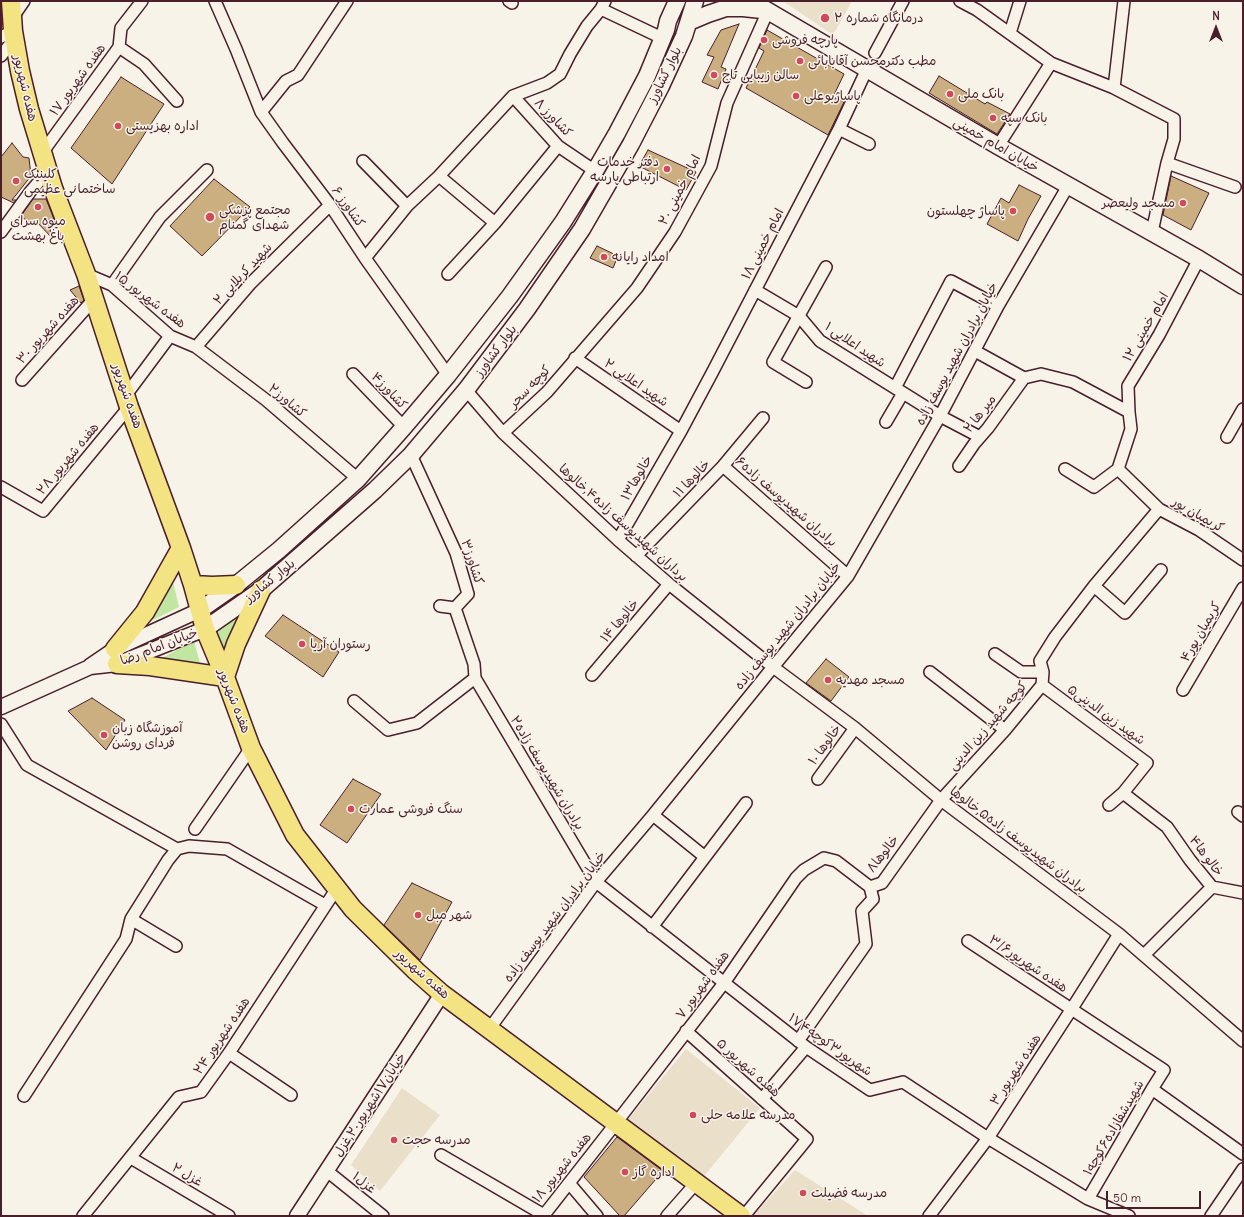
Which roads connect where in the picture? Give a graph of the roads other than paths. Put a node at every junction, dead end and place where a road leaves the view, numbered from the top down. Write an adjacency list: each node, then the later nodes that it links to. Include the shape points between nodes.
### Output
1 (24, 1): 15 (street)
2 (142, 1): 19 (street, هفده شهریور ۱۷, via 121,28)
3 (215, 1): 27 (street, کشاورز ۶)
4 (348, 1): 27 (street, via 298,74 286,81)
5 (666, 1): 16 (main road)
6 (677, 1): 16 (main road, بلوار کشاورز)
7 (695, 1): 17 (main road, بلوار کشاورز)
8 (751, 1): 14 (main road, خیابان امام خمینی)
9 (903, 1): 20 (street)
10 (960, 1): 18 (street)
11 (1020, 1): 18 (street)
12 (1124, 1): 24 (street)
13 (603, 5): 16 (street); 25 (street, via 587,26 560,74 547,83)
14 (764, 6): 17 (main road, via 726,8 708,14); 23 (main road, خیابان امام خمینی); 60 (street, امام خمینی ۲۰, via 727,103 711,166 675,232 637,288)
15 (10, 25): 21 (street); 32 (main road, هفده شهریور)
16 (666, 29): 17 (main road); 36 (main road, بلوار کشاورز, via 647,76)
17 (686, 29): 66 (main road, بلوار کشاورز, via 661,86 631,144 582,229 527,309)
18 (1010, 33): 22 (street)
19 (120, 47): 26 (street, via 144,64); 32 (street, هفده شهریور ۱۷)
20 (875, 53)
21 (1, 56)
22 (1051, 63): 24 (street); 31 (street)
23 (867, 70): 28 (street, امام خمینی ۱۸); 31 (main road, خیابان امام خمینی)
24 (1114, 88): 34 (street, via 1174,119 1174,139)
25 (514, 96): 30 (street, کشاورز ۸); 38 (street)
26 (177, 100)
27 (261, 112): 41 (street, کشاورز ۶)
28 (839, 129): 29 (street); 53 (street, امام خمینی ۱۸)
29 (869, 144)
30 (558, 146): 36 (street, کشاورز ۸); 43 (street)
31 (998, 146): 39 (main road, خیابان امام خمینی)
32 (42, 153): 37 (main road, هفده شهریور)
33 (363, 161): 42 (street)
34 (1167, 163): 40 (street); 45 (street)
35 (207, 170): 51 (street, via 160,218)
36 (596, 170): 62 (main road, بلوار کشاورز, via 563,222 510,296)
37 (48, 171): 44 (street); 49 (main road, هفده شهریور)
38 (439, 176): 42 (street); 43 (street)
39 (1068, 186): 45 (main road, خیابان امام خمینی); 55 (street, خیابان برادران شهید یوسف زاده)
40 (1235, 188)
41 (330, 205): 46 (street, کشاورز ۶); 58 (street, شهید کربلایی ۲, via 251,283)
42 (407, 206): 46 (street)
43 (494, 223): 50 (street)
44 (1, 232)
45 (1152, 232): 47 (main road, خیابان امام خمینی)
46 (365, 258): 62 (street, کشاورز ۶)
47 (1199, 259): 52 (main road, خیابان امام خمینی); 70 (street, امام خمینی ۱۲, via 1159,336 1128,386)
48 (826, 267): 56 (street)
49 (86, 274): 51 (street, هفده شهریور ۱۵); 54 (main road, هفده شهریور)
50 (448, 274)
51 (112, 285): 57 (street, هفده شهریور ۱۵)
52 (1243, 286)
53 (755, 290): 56 (street, شهید اعلایی ۱); 75 (street, امام خمینی ۱۸)
54 (94, 298): 64 (street, هفده شهریور ۳۰); 68 (main road, هفده شهریور)
55 (998, 306): 59 (street, خیابان برادران شهید یوسف زاده); 67 (street, via 951,281)
56 (798, 316): 65 (street, via 773,362); 67 (street, شهید اعلایی ۱, via 820,341)
57 (170, 336): 58 (street, هفده شهریور ۱۵); 68 (street)
58 (196, 347): 84 (street, کشاورز۲, via 266,400)
59 (975, 351): 63 (street); 71 (street, خیابان برادران شهید یوسف زاده)
60 (575, 358): 75 (street, شهید اعلایی ۲); 76 (street, کوچه سحر, via 547,392)
61 (353, 374): 74 (street, کشاورز۴)
62 (448, 375): 74 (main road, بلوار کشاورز)
63 (1024, 378): 70 (street, via 1040,374 1073,382); 77 (street, میر ها ۲)
64 (22, 380)
65 (806, 382)
66 (466, 390): 76 (street, برداران شهیدیوسف زاده۴,خالوها); 79 (main road, بلوار کشاورز)
67 (899, 390): 71 (street, شهید اعلایی ۱); 73 (street)
68 (128, 401): 85 (street, هفده شهریور ۲۸, via 43,511); 88 (main road, هفده شهریور)
69 (1243, 409): 78 (street)
70 (1129, 412): 83 (street, امام خمینی ۱۲, via 1131,429)
71 (940, 416): 77 (street, شهید اعلایی ۱); 92 (street, خیابان برادران شهید یوسف زاده)
72 (763, 418): 80 (street, خالوها ۱۱)
73 (886, 422)
74 (404, 427): 84 (main road, بلوار کشاورز)
75 (681, 431): 87 (street, خالوها۱۳)
76 (503, 433): 87 (street, برداران شهیدیوسف زاده۴,خالوها)
77 (980, 437): 81 (street, میر ها ۲)
78 (1227, 437)
79 (411, 455): 98 (main road, بلوار کشاورز, via 375,490); 100 (street, کشاورز۳, via 456,553 468,594)
80 (723, 466): 89 (street, خالوها ۱۱); 92 (street, برادران شهیدیوسف زاده۶)
81 (958, 466)
82 (1065, 469): 83 (street, via 1094,488)
83 (1118, 469): 86 (street, کریمیان پور)
84 (358, 479): 93 (main road, بلوار کشاورز, via 280,550)
85 (1, 487)
86 (1159, 509): 90 (street, کریمیان پور, via 1199,530); 96 (street)
87 (618, 540): 89 (street, برداران شهیدیوسف زاده۴,خالوها)
88 (181, 548): 95 (main road, هفده شهریور); 104 (main road)
89 (636, 556): 94 (street, برداران شهیدیوسف زاده۴,خالوها)
90 (1243, 560)
91 (1161, 570): 96 (street, via 1126,614)
92 (848, 576): 105 (street, خیابان برادران شهید یوسف زاده)
93 (237, 584): 95 (main road); 98 (main road); 101 (main road, بلوار کشاورز)
94 (669, 584): 105 (street, برداران شهیدیوسف زاده۴,خالوها); 108 (street, خالوها ۱۴)
95 (193, 585): 101 (main road, هفده شهریور)
96 (1094, 586): 107 (street, کوچه شهید زین الدینی, via 1040,661)
97 (1243, 588): 112 (street, کریمیان پور۴)
98 (256, 594): 102 (main road, بلوار کشاورز); 109 (main road)
99 (440, 606): 100 (street)
100 (455, 608): 110 (street, via 474,664)
101 (200, 610): 102 (main road, هفده شهریور); 104 (street)
102 (205, 629): 104 (street, خیابان امام رضا); 109 (main road, هفده شهریور)
103 (995, 654): 107 (street, via 1021,672)
104 (116, 657): 109 (main road, via 150,666); 114 (street, خیابان امام رضا)
105 (773, 667): 116 (street, برادران شهیدیوسف زاده۵,خالوها); 124 (street, خیابان برادران شهید یوسف زاده)
106 (930, 672): 117 (street)
107 (1043, 672): 111 (street, کوچه شهید زین الدینی)
108 (592, 675)
109 (225, 677): 118 (main road, هفده شهریور)
110 (475, 678): 113 (street, via 417,723 388,730); 129 (street, برادران شهیدیوسف زاده۲)
111 (1042, 685): 117 (street, کوچه شهید زین الدینی); 120 (street, شهید زین الدینی۵, via 1147,762)
112 (1183, 690)
113 (354, 701)
114 (1, 707)
115 (1, 724): 126 (street, via 27,765)
116 (855, 728): 119 (street, خالوها ۱۰); 121 (street, برادران شهیدیوسف زاده۵,خالوها)
117 (1005, 730): 121 (street, کوچه شهید زین الدینی)
118 (251, 748): 125 (street); 132 (main road, هفده شهریور, via 295,835)
119 (818, 779)
120 (1123, 793): 123 (street, شهید زین الدینی۵); 131 (street, خالو ها۴, via 1167,827)
121 (941, 800): 130 (street, خالوها۸, via 882,883); 137 (street, برادران شهیدیوسف زاده۵,خالوها)
122 (746, 803): 127 (street)
123 (1109, 805)
124 (653, 815): 127 (street); 129 (street, خیابان برادران شهید یوسف زاده)
125 (195, 829)
126 (177, 850): 134 (street, via 188,846 227,850); 135 (street)
127 (705, 857): 136 (street)
128 (814, 864): 130 (street, خالوها۸, via 824,858 836,861); 141 (street, هفده شهریور ۷, via 796,878)
129 (596, 882): 136 (street, ۱۷شهریور۳کوچه۴); 144 (street, خیابان برادران شهید یوسف زاده)
130 (870, 887): 147 (street, via 873,899 862,911 866,944)
131 (1212, 887): 133 (street); 140 (street, خالو ها۴)
132 (337, 888): 134 (street, هفده شهریور ۲۴); 142 (main road, هفده شهریور, via 353,909)
133 (1243, 893)
134 (325, 905): 148 (street, هفده شهریور ۲۴)
135 (131, 919): 139 (street); 152 (street, via 126,939)
136 (652, 927): 141 (street, ۱۷شهریور۳کوچه۴)
137 (1119, 934): 140 (street, برادران شهیدیوسف زاده۵,خالوها); 143 (street, هفده شهریور ۳)
138 (968, 941): 143 (street, هفده شهریور۳/۶)
139 (176, 946)
140 (1144, 955): 146 (street, برادران شهیدیوسف زاده۵,خالوها)
141 (724, 983): 145 (street, هفده شهریور ۷); 147 (street, ۱۷شهریور۳کوچه۴)
142 (442, 994): 144 (main road, هفده شهریور); 160 (street, خیابان۱۷شهریور۲۰,غزل)
143 (1071, 1010): 149 (street, هفده شهریور۳/۶); 155 (street, هفده شهریور ۳)
144 (490, 1028): 154 (main road, هفده شهریور)
145 (686, 1031): 153 (street, هفده شهریور ۵); 154 (street, هفده شهریور ۷)
146 (1243, 1041)
147 (802, 1044): 153 (street); 155 (street, ۱۷شهریور۳کوچه۴, via 870,1090 903,1082)
148 (229, 1053): 151 (street); 158 (street, هفده شهریور ۲۴, via 202,1092 179,1097)
149 (1164, 1070): 150 (street, شهیدشفازاده۶کوچه۱)
150 (1152, 1089): 156 (street); 163 (street, شهیدشفازاده۶کوچه۱)
151 (291, 1095)
152 (24, 1096)
153 (762, 1099): 170 (street, هفده شهریور ۵, via 806,1139)
154 (616, 1124): 161 (street, هفده شهریور ۱۸); 162 (main road, هفده شهریور)
155 (988, 1138): 163 (street, ۱۷شهریور۳کوچه۴); 171 (street, هفده شهریور ۳)
156 (1243, 1154)
157 (441, 1155): 161 (street, هفده شهریور ۱۸, via 544,1215)
158 (131, 1158): 164 (street, هفده شهریور ۲۴); 165 (street, غزل ۲)
159 (1243, 1169): 173 (street)
160 (327, 1171): 166 (street, خیابان۱۷شهریور۲۰,غزل); 167 (street, غزل۱)
161 (568, 1183): 168 (street)
162 (696, 1183): 169 (street); 170 (main road, هفده شهریور)
163 (1088, 1199): 172 (street, ۱۷شهریور۳کوچه۴)
164 (83, 1216)
165 (229, 1216)
166 (297, 1216)
167 (383, 1216)
168 (597, 1216)
169 (667, 1216)
170 (742, 1216)
171 (929, 1216)
172 (1129, 1216)
173 (1211, 1216)

